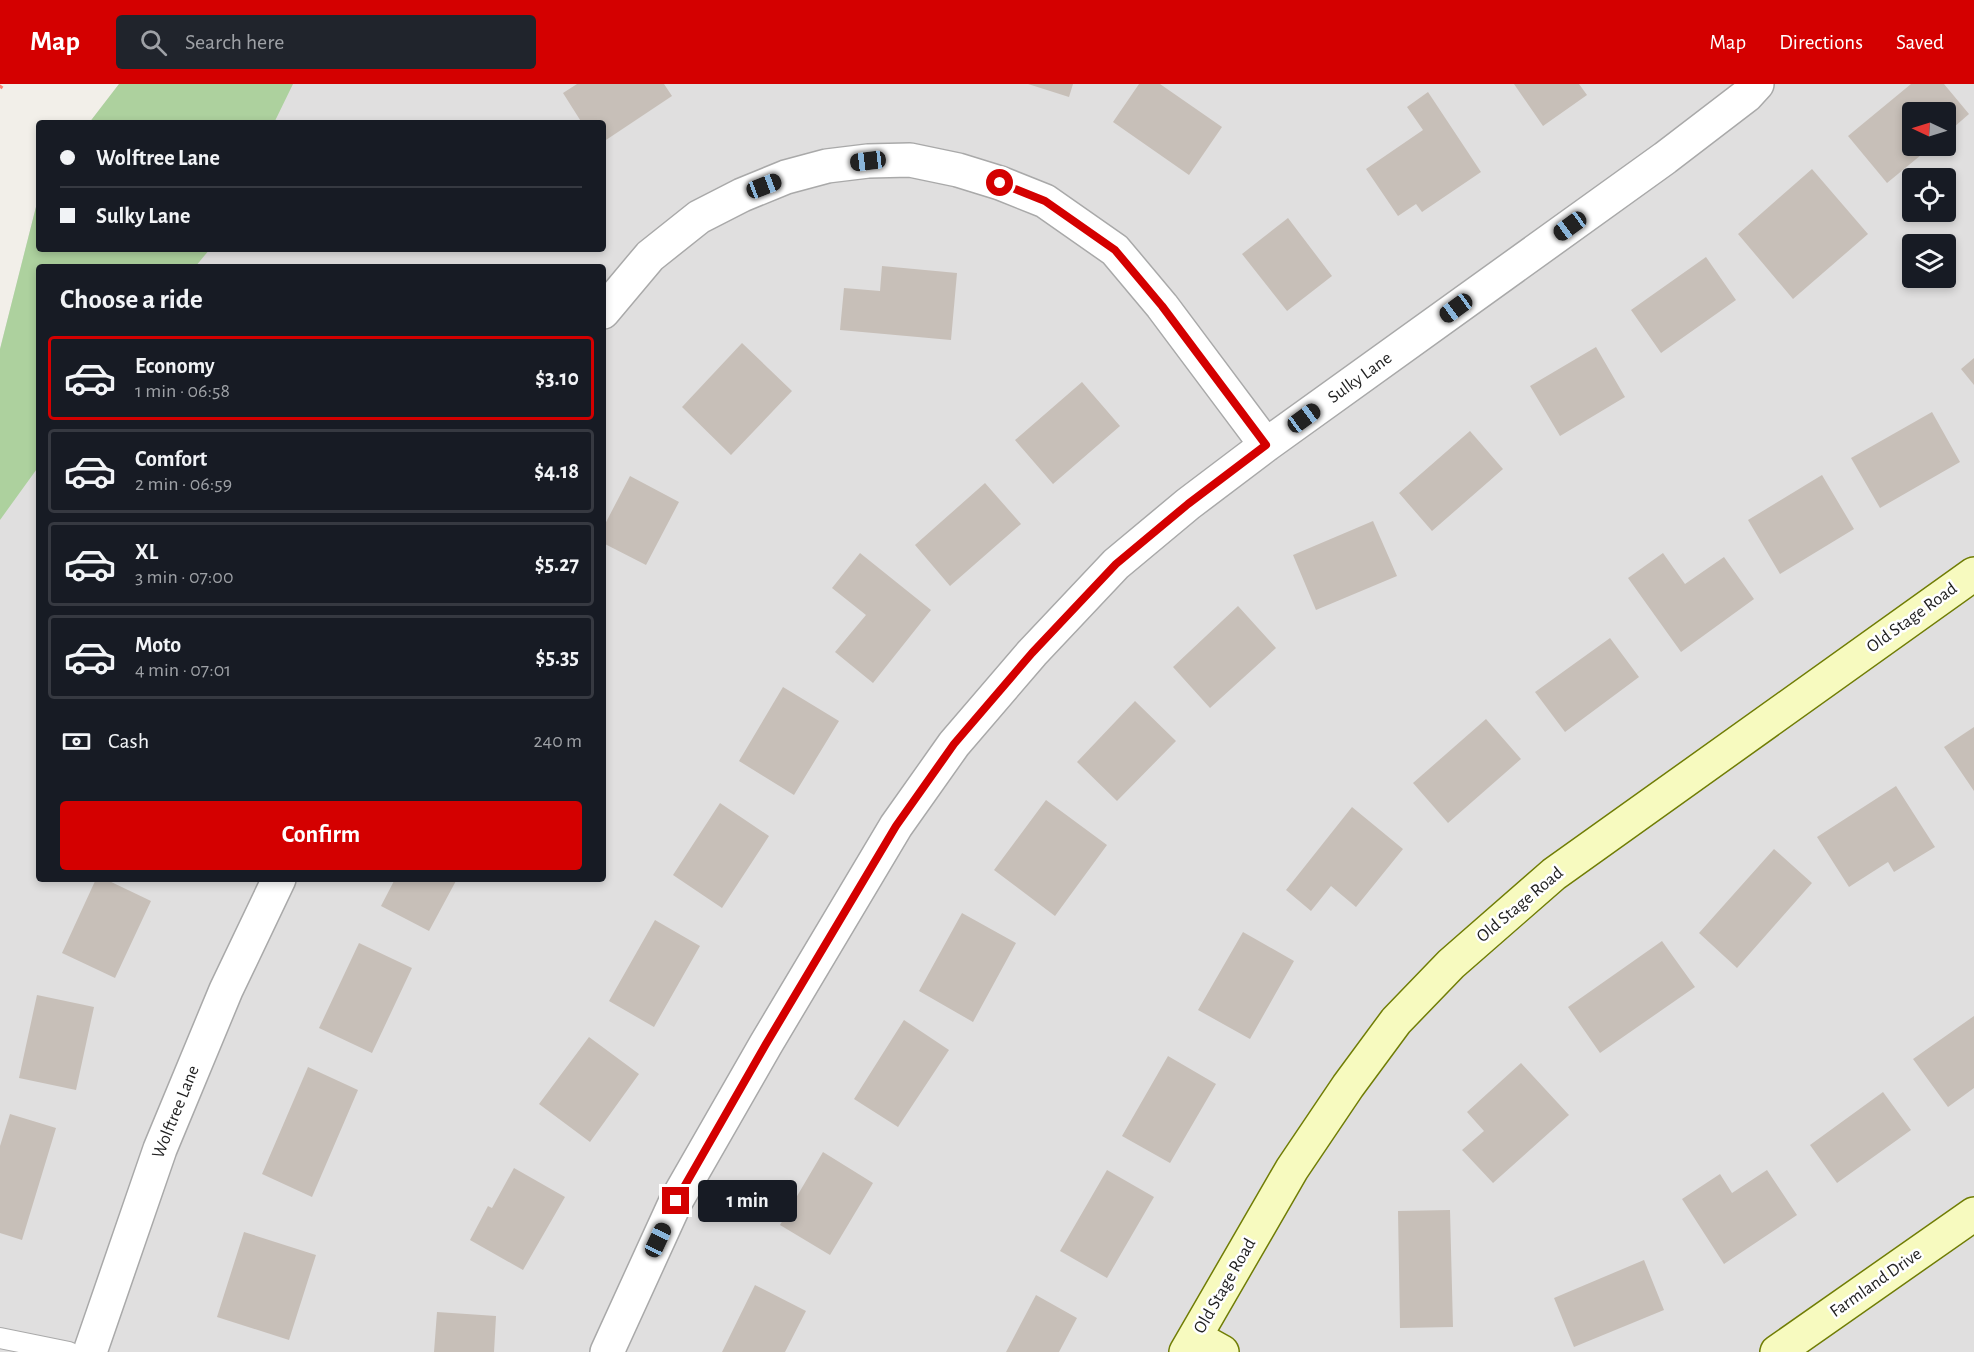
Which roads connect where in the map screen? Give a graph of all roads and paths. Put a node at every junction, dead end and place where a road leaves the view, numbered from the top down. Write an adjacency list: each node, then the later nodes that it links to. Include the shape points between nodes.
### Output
1 (3, 84): 2 (path)
2 (0, 88)
3 (1746, 88): 5 (street, Sulky Lane, via 1665,158)
4 (606, 308): 5 (street, via 650,256 699,217 742,195 827,166 910,160 958,170 1045,201 1115,250)
5 (1266, 445): 13 (street, Sulky Lane, via 1116,564 954,744 896,826 698,1162)
6 (1974, 574): 10 (street, Old Stage Road, via 1554,874 1451,964 1396,1021 1292,1169)
7 (278, 882): 12 (street, Wolftree Lane, via 226,990 160,1149)
8 (1974, 1214): 14 (street, Farmland Drive)
9 (0, 1338): 11 (lane)
10 (1201, 1347)
11 (69, 1352)
12 (90, 1352)
13 (607, 1352)
14 (1777, 1352)

